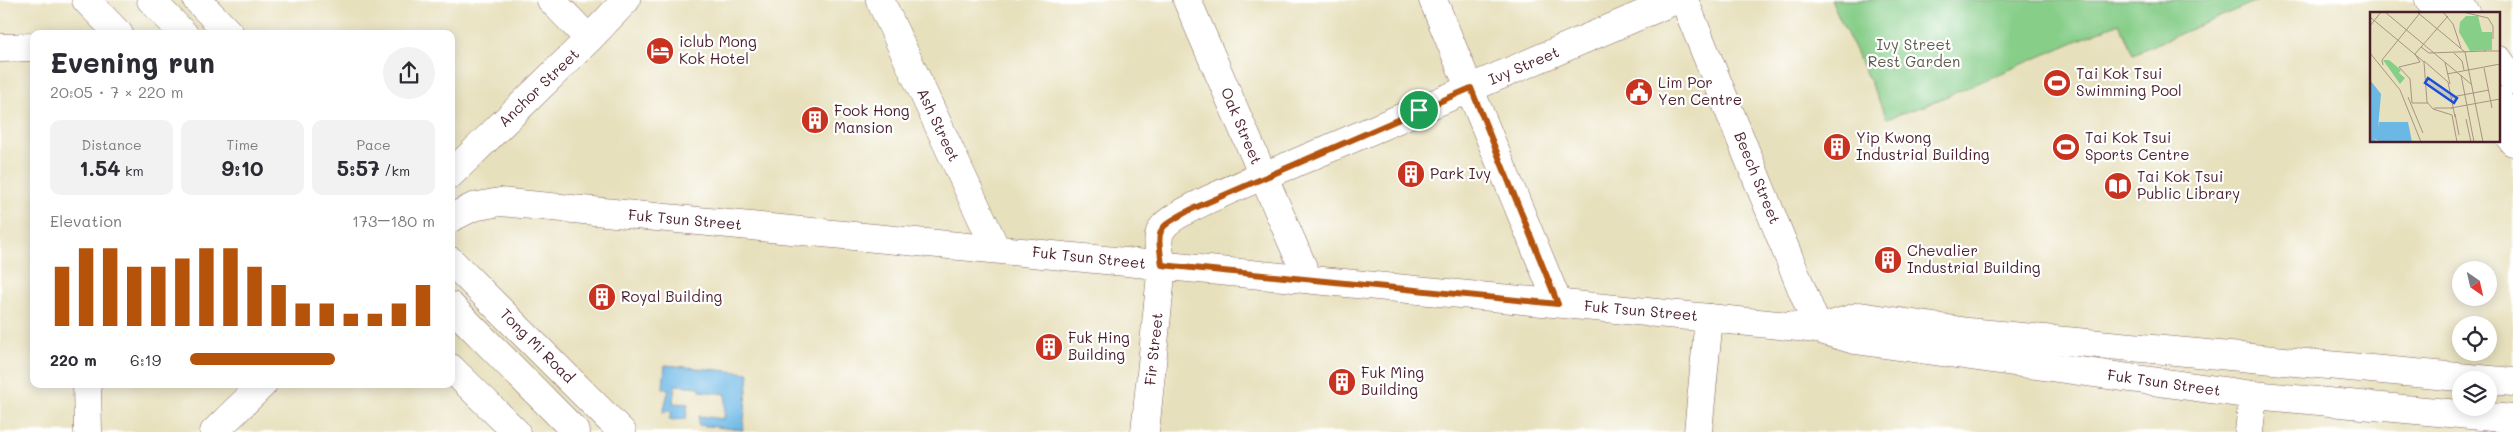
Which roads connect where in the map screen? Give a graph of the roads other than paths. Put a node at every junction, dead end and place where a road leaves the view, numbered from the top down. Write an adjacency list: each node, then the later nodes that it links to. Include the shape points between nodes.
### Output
1 (86, 0): 17 (main road)
2 (151, 0): 18 (main road)
3 (197, 0): 19 (main road)
4 (551, 0): 20 (main road)
5 (626, 0): 20 (main road, Anchor Street)
6 (880, 0): 33 (main road, Ash Street)
7 (1187, 0): 31 (main road, Oak Street)
8 (1433, 0): 25 (main road)
9 (1676, 0): 25 (main road, Ivy Street)
10 (1684, 0): 40 (main road, Beech Street)
11 (2414, 0): 14 (main road)
12 (2429, 0): 15 (main road)
13 (2457, 0): 16 (main road)
14 (2423, 12)
15 (2437, 12)
16 (2466, 12)
17 (115, 30)
18 (180, 30)
19 (226, 30)
20 (590, 40): 30 (main road, Anchor Street)
21 (30, 47): 22 (main road)
22 (0, 48)
23 (2500, 61): 24 (main road)
24 (2513, 80)
25 (1471, 88): 31 (main road, Ivy Street); 37 (main road)
26 (2500, 102): 27 (main road)
27 (2513, 120)
28 (2500, 123): 29 (main road)
29 (2513, 142)
30 (455, 170)
31 (1262, 177): 35 (main road, Ivy Street, via 1165,224 1158,241); 36 (main road, Oak Street)
32 (455, 216): 33 (main road, Fuk Tsun Street, via 500,202)
33 (996, 249): 35 (main road, Fuk Tsun Street)
34 (455, 265): 51 (main road, Tong Mi Road)
35 (1162, 265): 36 (main road, Fuk Tsun Street); 52 (main road, Fir Street)
36 (1308, 279): 37 (main road, Fuk Tsun Street)
37 (1558, 304): 39 (main road, Fuk Tsun Street)
38 (455, 310): 50 (main road)
39 (1709, 318): 40 (main road, Fuk Tsun Street); 53 (main road)
40 (1818, 328): 42 (main road, Fuk Tsun Street, via 1860,316 1968,332); 45 (main road, Fuk Tsun Street, via 1855,340)
41 (455, 372): 49 (main road)
42 (2513, 382)
43 (87, 388): 47 (main road)
44 (258, 388): 48 (main road)
45 (2253, 395): 46 (main road, Fuk Tsun Street); 54 (main road)
46 (2513, 419)
47 (88, 432)
48 (214, 432)
49 (516, 432)
50 (576, 432)
51 (622, 432)
52 (1145, 432)
53 (1698, 432)
54 (2249, 432)

